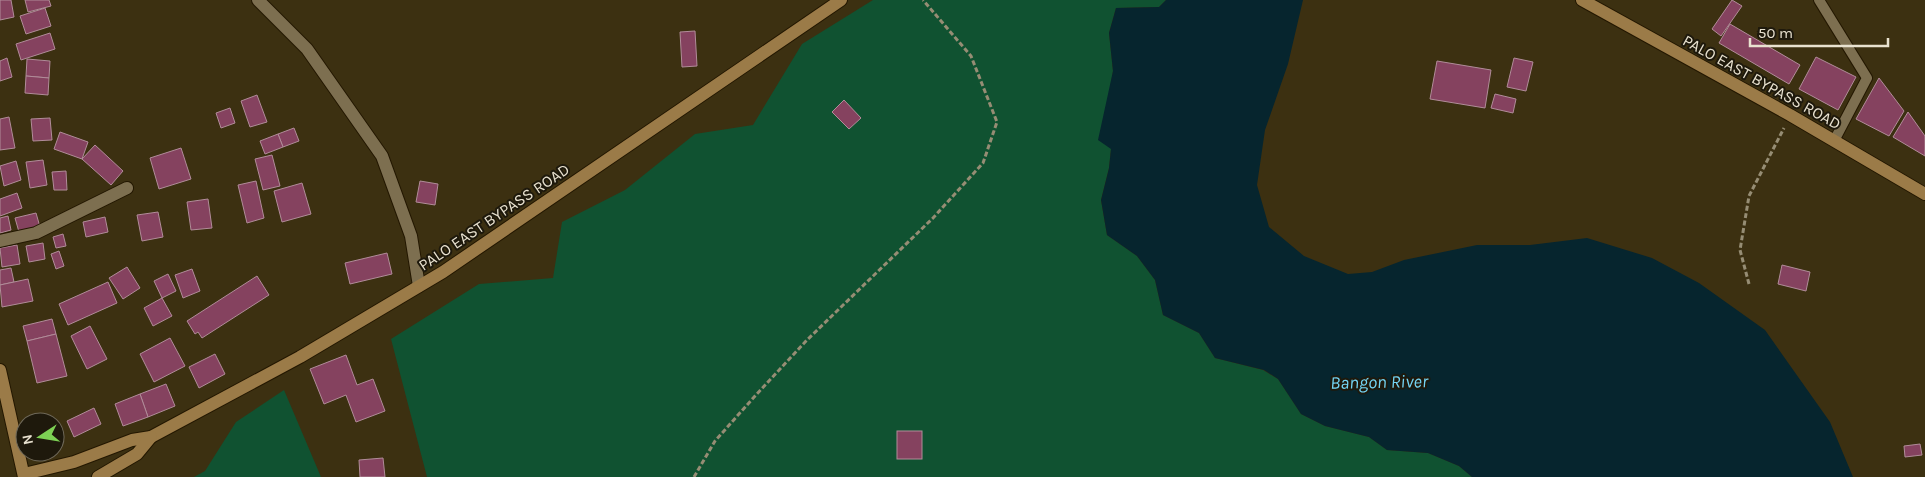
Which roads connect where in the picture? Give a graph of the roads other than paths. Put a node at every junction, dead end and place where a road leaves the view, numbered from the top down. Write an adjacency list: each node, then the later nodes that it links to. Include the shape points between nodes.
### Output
1 (258, 0): 9 (street, via 307,49 382,156 411,236)
2 (841, 0): 9 (main road, PALO EAST BYPASS ROAD)
3 (1582, 0): 5 (main road, PALO EAST BYPASS ROAD)
4 (1819, 0): 5 (lane, via 1867,78)
5 (1834, 141): 7 (main road, PALO EAST BYPASS ROAD)
6 (127, 188): 8 (street, via 36,233)
7 (1925, 194)
8 (0, 242)
9 (419, 286): 11 (main road, PALO EAST BYPASS ROAD, via 300,357)
10 (0, 370): 12 (main road)
11 (151, 437): 12 (main road, PALO EAST BYPASS ROAD, via 132,440 74,462); 13 (main road, PALO EAST BYPASS ROAD, via 136,454)
12 (24, 475)
13 (98, 477)

